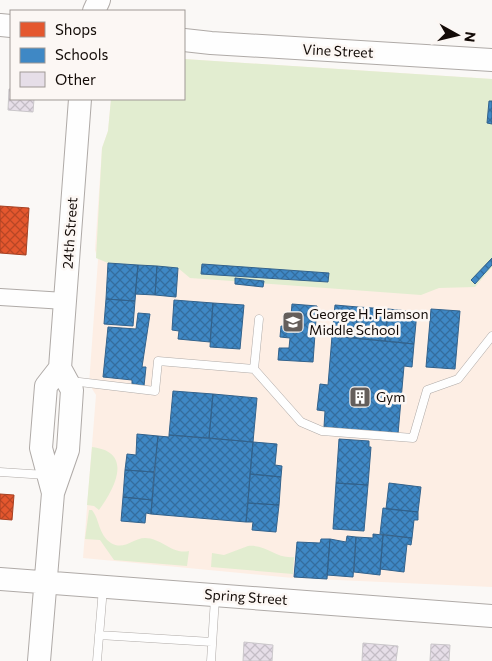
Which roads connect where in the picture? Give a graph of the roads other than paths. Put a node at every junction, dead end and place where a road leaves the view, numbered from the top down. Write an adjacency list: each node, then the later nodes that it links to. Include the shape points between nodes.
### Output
1 (185, 40): 2 (main road, Vine Street)
2 (492, 60)
3 (80, 100): 5 (main road, 24th Street)
4 (0, 297): 5 (street)
5 (65, 301): 9 (main road, 24th Street)
6 (259, 319): 8 (lane)
7 (492, 336): 8 (lane, via 458,380 427,390 413,438 322,431 301,422)
8 (254, 369): 9 (lane, via 158,361 155,392)
9 (63, 374): 11 (main road, via 46,386 41,448)
10 (0, 472): 11 (lane)
11 (51, 484): 13 (main road)
12 (0, 579): 13 (main road, Spring Street)
13 (45, 582): 14 (main road, Spring Street); 19 (main road)
14 (104, 587): 15 (main road, Spring Street); 17 (lane)
15 (215, 595): 16 (main road, Spring Street); 18 (lane)
16 (492, 616)
17 (99, 634): 18 (lane); 20 (lane)
18 (212, 642): 21 (lane)
19 (39, 661)
20 (96, 661)
21 (211, 661)

